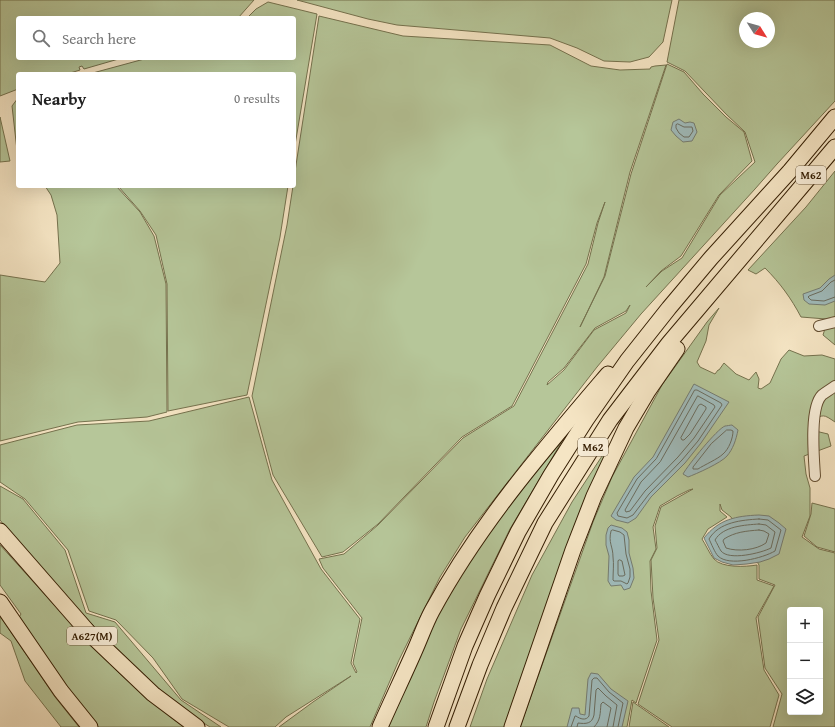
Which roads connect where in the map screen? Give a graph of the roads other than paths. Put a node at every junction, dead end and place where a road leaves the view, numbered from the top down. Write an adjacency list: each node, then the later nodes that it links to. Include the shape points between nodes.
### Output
1 (835, 117): 4 (highway, M62)
2 (835, 147): 3 (highway, M62)
3 (787, 203): 15 (highway, M62, via 669,343 610,420 545,523 504,608); 16 (highway, M62, via 698,319 648,391 626,428 585,519)
4 (712, 258): 13 (highway, M62, via 661,311 556,435 478,535 432,612); 14 (highway, M62, via 628,361 551,475 518,532 487,596 465,646)
5 (835, 322): 6 (street)
6 (819, 326)
7 (835, 386): 8 (street, via 821,396 816,408 813,430)
8 (815, 476)
9 (0, 531): 12 (highway, A627(M), via 90,634 153,694)
10 (0, 602): 11 (highway, via 61,691)
11 (90, 727)
12 (197, 727)
13 (380, 727)
14 (436, 727)
15 (457, 727)
16 (512, 727)

